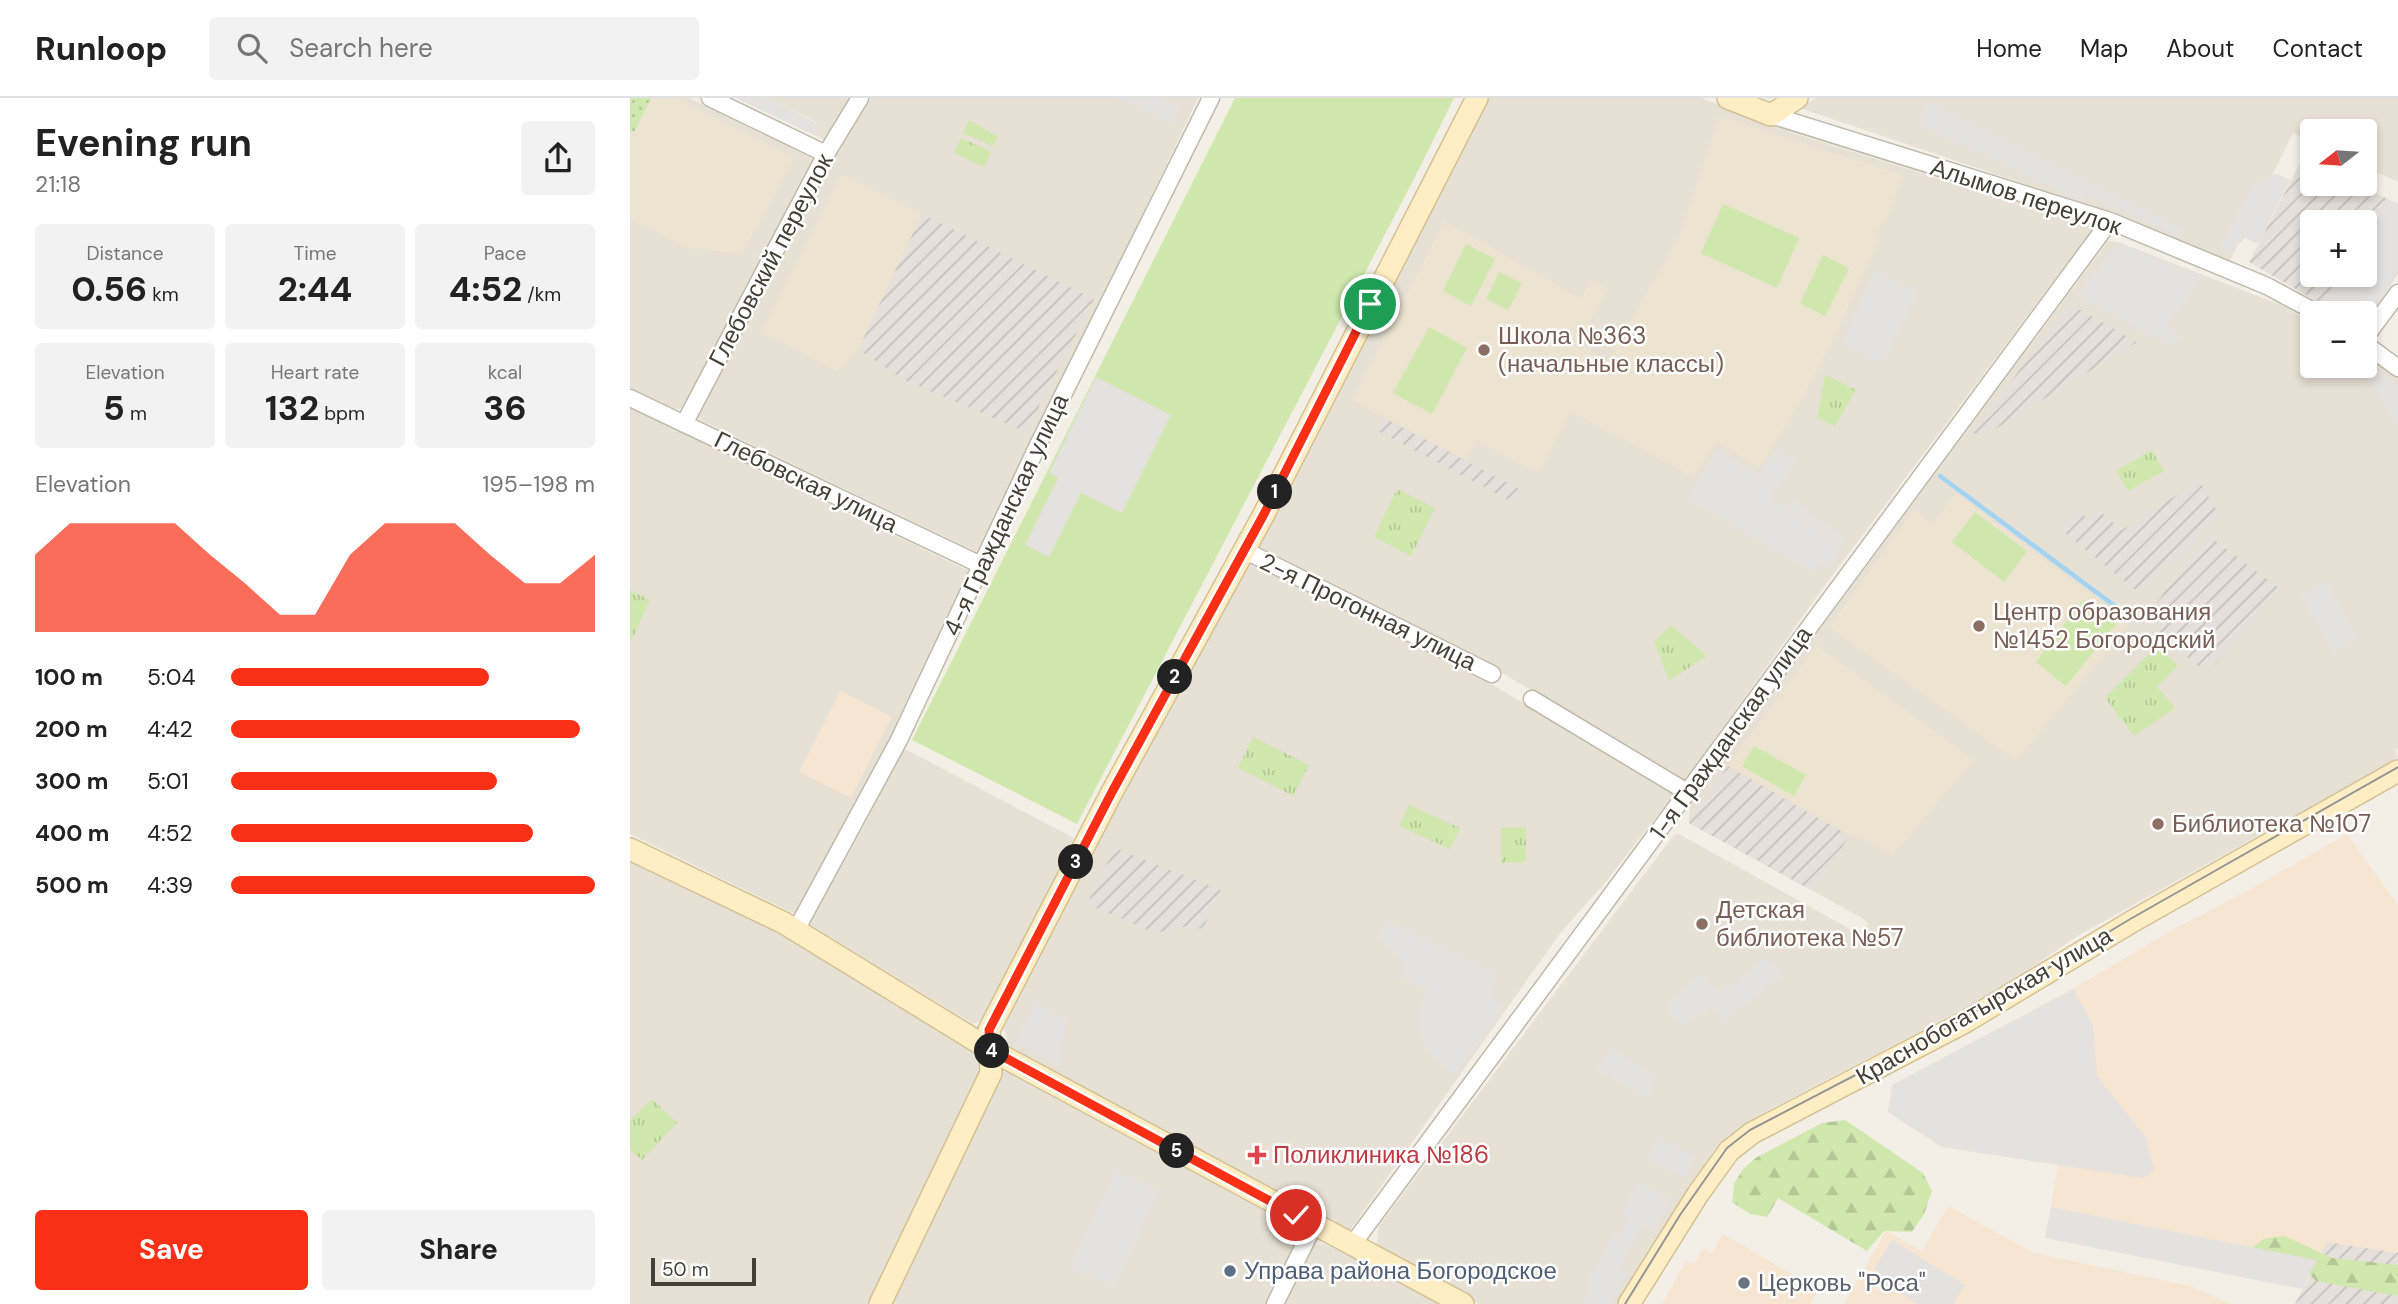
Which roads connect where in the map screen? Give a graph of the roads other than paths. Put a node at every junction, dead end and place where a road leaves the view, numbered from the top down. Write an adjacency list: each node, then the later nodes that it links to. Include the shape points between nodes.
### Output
1 (709, 98): 8 (street)
2 (860, 98): 8 (street, Глебовский переулок)
3 (1211, 98): 18 (street, 4-я Гражданская улица)
4 (1477, 98): 17 (street)
5 (1728, 98): 7 (street, Алымов переулок)
6 (1797, 98): 7 (street)
7 (1771, 115): 9 (street, Алымов переулок)
8 (826, 154): 16 (street, Глебовский переулок)
9 (2110, 222): 11 (street, Алымов переулок); 22 (street, 1-я Гражданская улица)
10 (2398, 293): 12 (street)
11 (2300, 304)
12 (2377, 323)
13 (2377, 351): 14 (street)
14 (2398, 368)
15 (630, 398): 16 (street, Глебовская улица)
16 (684, 424): 18 (street, Глебовская улица)
17 (1244, 550): 19 (street, 2-я Прогонная улица); 25 (street, via 989,1030)
18 (981, 565): 24 (street, 4-я Гражданская улица, via 899,740)
19 (1492, 674)
20 (1532, 699): 22 (street)
21 (2398, 771): 31 (street, Краснобогатырская улица, via 1965,1022 1752,1133 1729,1150)
22 (1687, 792): 27 (street, 1-я Гражданская улица)
23 (630, 849): 24 (street)
24 (796, 930): 25 (street)
25 (991, 1050): 26 (street); 28 (street, via 991,1073)
26 (1314, 1225): 27 (street); 29 (street)
27 (1352, 1245): 30 (street)
28 (880, 1304)
29 (1275, 1304)
30 (1463, 1304)
31 (1629, 1304)

